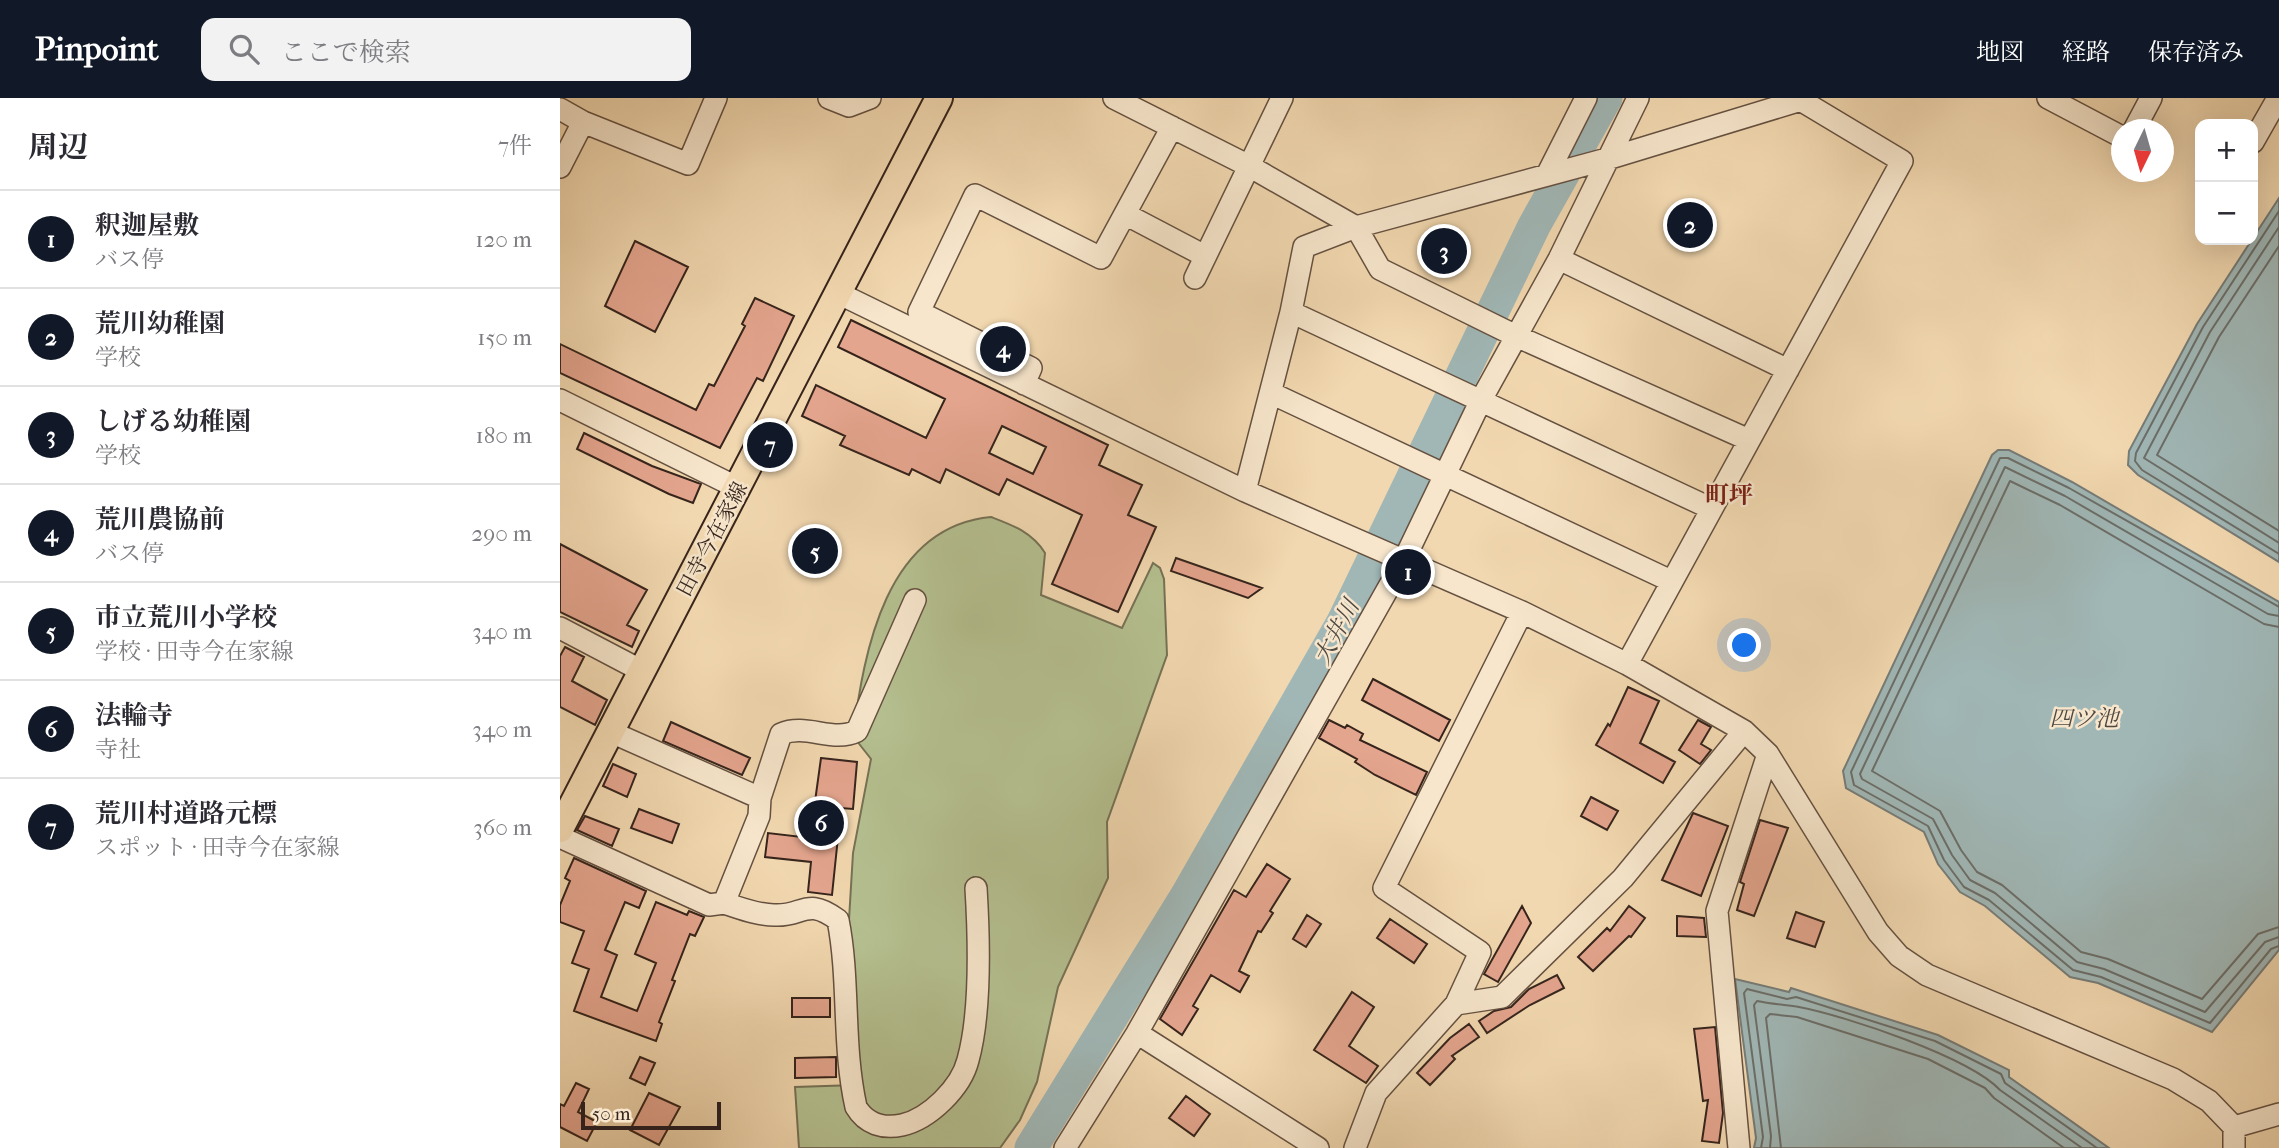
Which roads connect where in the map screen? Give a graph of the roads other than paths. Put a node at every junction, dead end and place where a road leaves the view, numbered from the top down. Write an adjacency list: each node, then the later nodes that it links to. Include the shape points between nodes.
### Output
1 (716, 98): 15 (street, via 688,164)
2 (829, 98): 3 (street, via 849,106)
3 (870, 98)
4 (939, 98): 28 (main road, 田寺今在家線)
5 (1114, 98): 16 (street)
6 (1282, 98): 20 (street)
7 (1586, 98): 22 (street)
8 (1639, 98): 19 (street)
9 (2048, 98): 17 (street)
10 (2151, 98): 14 (street)
11 (2278, 98): 18 (street)
12 (1799, 99): 19 (street); 31 (street, via 1902,161)
13 (560, 109): 15 (street)
14 (2140, 119)
15 (583, 122): 21 (street)
16 (1172, 127): 20 (street); 23 (street)
17 (2111, 131)
18 (2258, 133)
19 (1606, 159): 22 (street); 26 (street)
20 (1249, 166): 24 (street); 25 (street)
21 (560, 167)
22 (1547, 175): 24 (street)
23 (1125, 214): 25 (street); 32 (street, via 1101,258 975,195 919,312 1031,368)
24 (1356, 227): 29 (street, via 1304,247); 30 (street, via 1380,269)
25 (1205, 256): 27 (street)
26 (1559, 260): 30 (street); 31 (street)
27 (1195, 278)
28 (840, 294): 32 (street); 38 (main road, 田寺今在家線)
29 (1291, 312): 33 (street); 35 (street)
30 (1516, 336): 35 (street); 36 (street)
31 (1788, 370): 36 (street)
32 (1024, 384): 39 (street)
33 (1271, 393): 37 (street); 39 (street)
34 (560, 400): 38 (street)
35 (1480, 400): 37 (street); 40 (street)
36 (1749, 440): 40 (street)
37 (1444, 476): 41 (street); 42 (street)
38 (738, 488): 47 (main road, 田寺今在家線)
39 (1245, 491): 41 (street)
40 (1710, 508): 42 (street)
41 (1403, 562): 44 (street); 57 (street)
42 (1671, 581): 46 (street)
43 (915, 600): 51 (street, via 857,731 847,736 802,730 781,734)
44 (1522, 612): 46 (street); 56 (street, via 1384,888 1480,952)
45 (560, 628): 47 (street)
46 (1627, 664): 48 (street)
47 (642, 671): 49 (main road, 田寺今在家線)
48 (1744, 731): 50 (street); 56 (street, via 1623,878 1502,997)
49 (611, 732): 51 (street); 52 (main road, 田寺今在家線)
50 (1768, 754): 59 (street, via 1878,932 1899,956 1927,975 2174,1079 2209,1101); 63 (street, via 1717,911)
51 (760, 798): 55 (street, via 759,816)
52 (560, 830)
53 (560, 837): 55 (street, via 709,905)
54 (976, 888): 55 (street, via 976,968 968,1061 933,1109 914,1122 895,1126 874,1125 856,1107 844,1029 838,920 824,909 799,909 778,916)
55 (724, 903)
56 (1456, 1004): 62 (street, via 1376,1093)
57 (1137, 1033): 60 (street); 61 (street)
58 (2279, 1114): 59 (street)
59 (2234, 1138)
60 (1065, 1148)
61 (1318, 1148)
62 (1355, 1148)
63 (1739, 1148)

